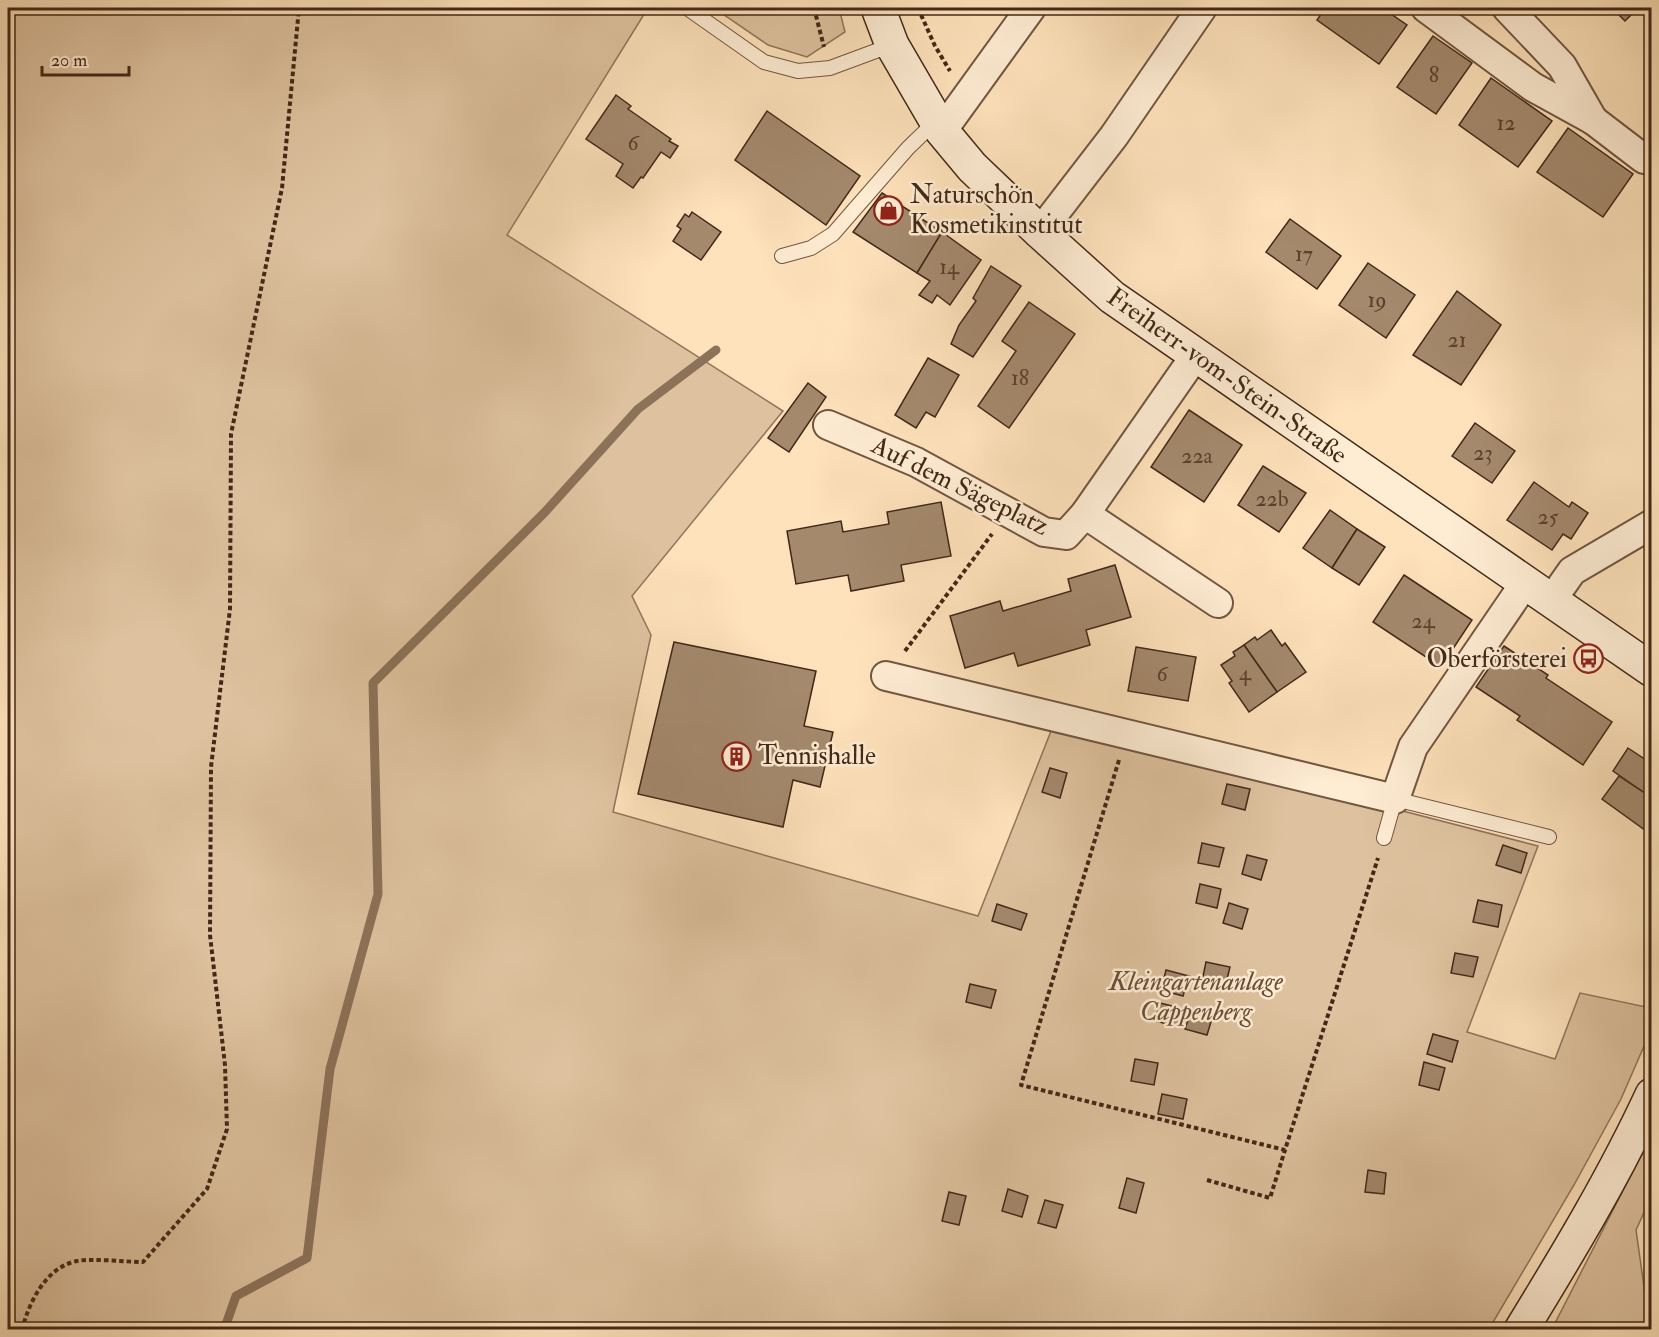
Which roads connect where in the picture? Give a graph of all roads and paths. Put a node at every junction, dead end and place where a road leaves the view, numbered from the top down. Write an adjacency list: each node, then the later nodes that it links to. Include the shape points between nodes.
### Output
1 (299, 8): 34 (path, via 282,188 231,434 230,609 211,767 210,935 225,1065 226,1129 207,1189 143,1262 77,1261 51,1273 27,1309)
2 (687, 8): 11 (lane, via 764,62 798,71)
3 (814, 8): 11 (path)
4 (878, 8): 10 (main road, Freiherr-vom-Stein-Straße)
5 (918, 8): 12 (path)
6 (1031, 8): 12 (street)
7 (1202, 8): 16 (street, via 1114,136)
8 (1507, 8): 13 (street, via 1562,66)
9 (1437, 10): 13 (street, via 1533,87)
10 (892, 45): 11 (lane); 14 (main road, Freiherr-vom-Stein-Straße)
11 (830, 68)
12 (966, 98): 14 (street)
13 (1593, 120): 15 (street, via 1644,159)
14 (939, 126): 16 (main road, Freiherr-vom-Stein-Straße, via 972,167); 17 (lane, via 908,148 833,234 811,248)
15 (1652, 155)
16 (1040, 232): 18 (main road, Freiherr-vom-Stein-Straße, via 1112,297)
17 (782, 256)
18 (1195, 356): 21 (street, Auf dem Sägeplatz); 23 (main road, Freiherr-vom-Stein-Straße)
19 (828, 425): 20 (street, Auf dem Sägeplatz, via 916,462)
20 (1008, 512): 21 (street, Auf dem Sägeplatz, via 1044,532 1066,535); 26 (path)
21 (1085, 514): 24 (street, Auf dem Sägeplatz)
22 (1652, 524): 23 (street)
23 (1538, 592): 25 (main road, Freiherr-vom-Stein-Straße); 28 (street, via 1413,747)
24 (1218, 603)
25 (1652, 670)
26 (886, 676): 27 (street)
27 (1128, 734): 28 (street); 32 (path, via 1022,1084)
28 (1395, 798): 29 (lane); 30 (lane)
29 (1548, 837)
30 (1384, 838): 32 (path)
31 (1652, 1095): 35 (main road, via 1588,1221)
32 (1285, 1150): 33 (path, via 1270,1198)
33 (1207, 1180)
34 (22, 1329)
35 (1521, 1329)

